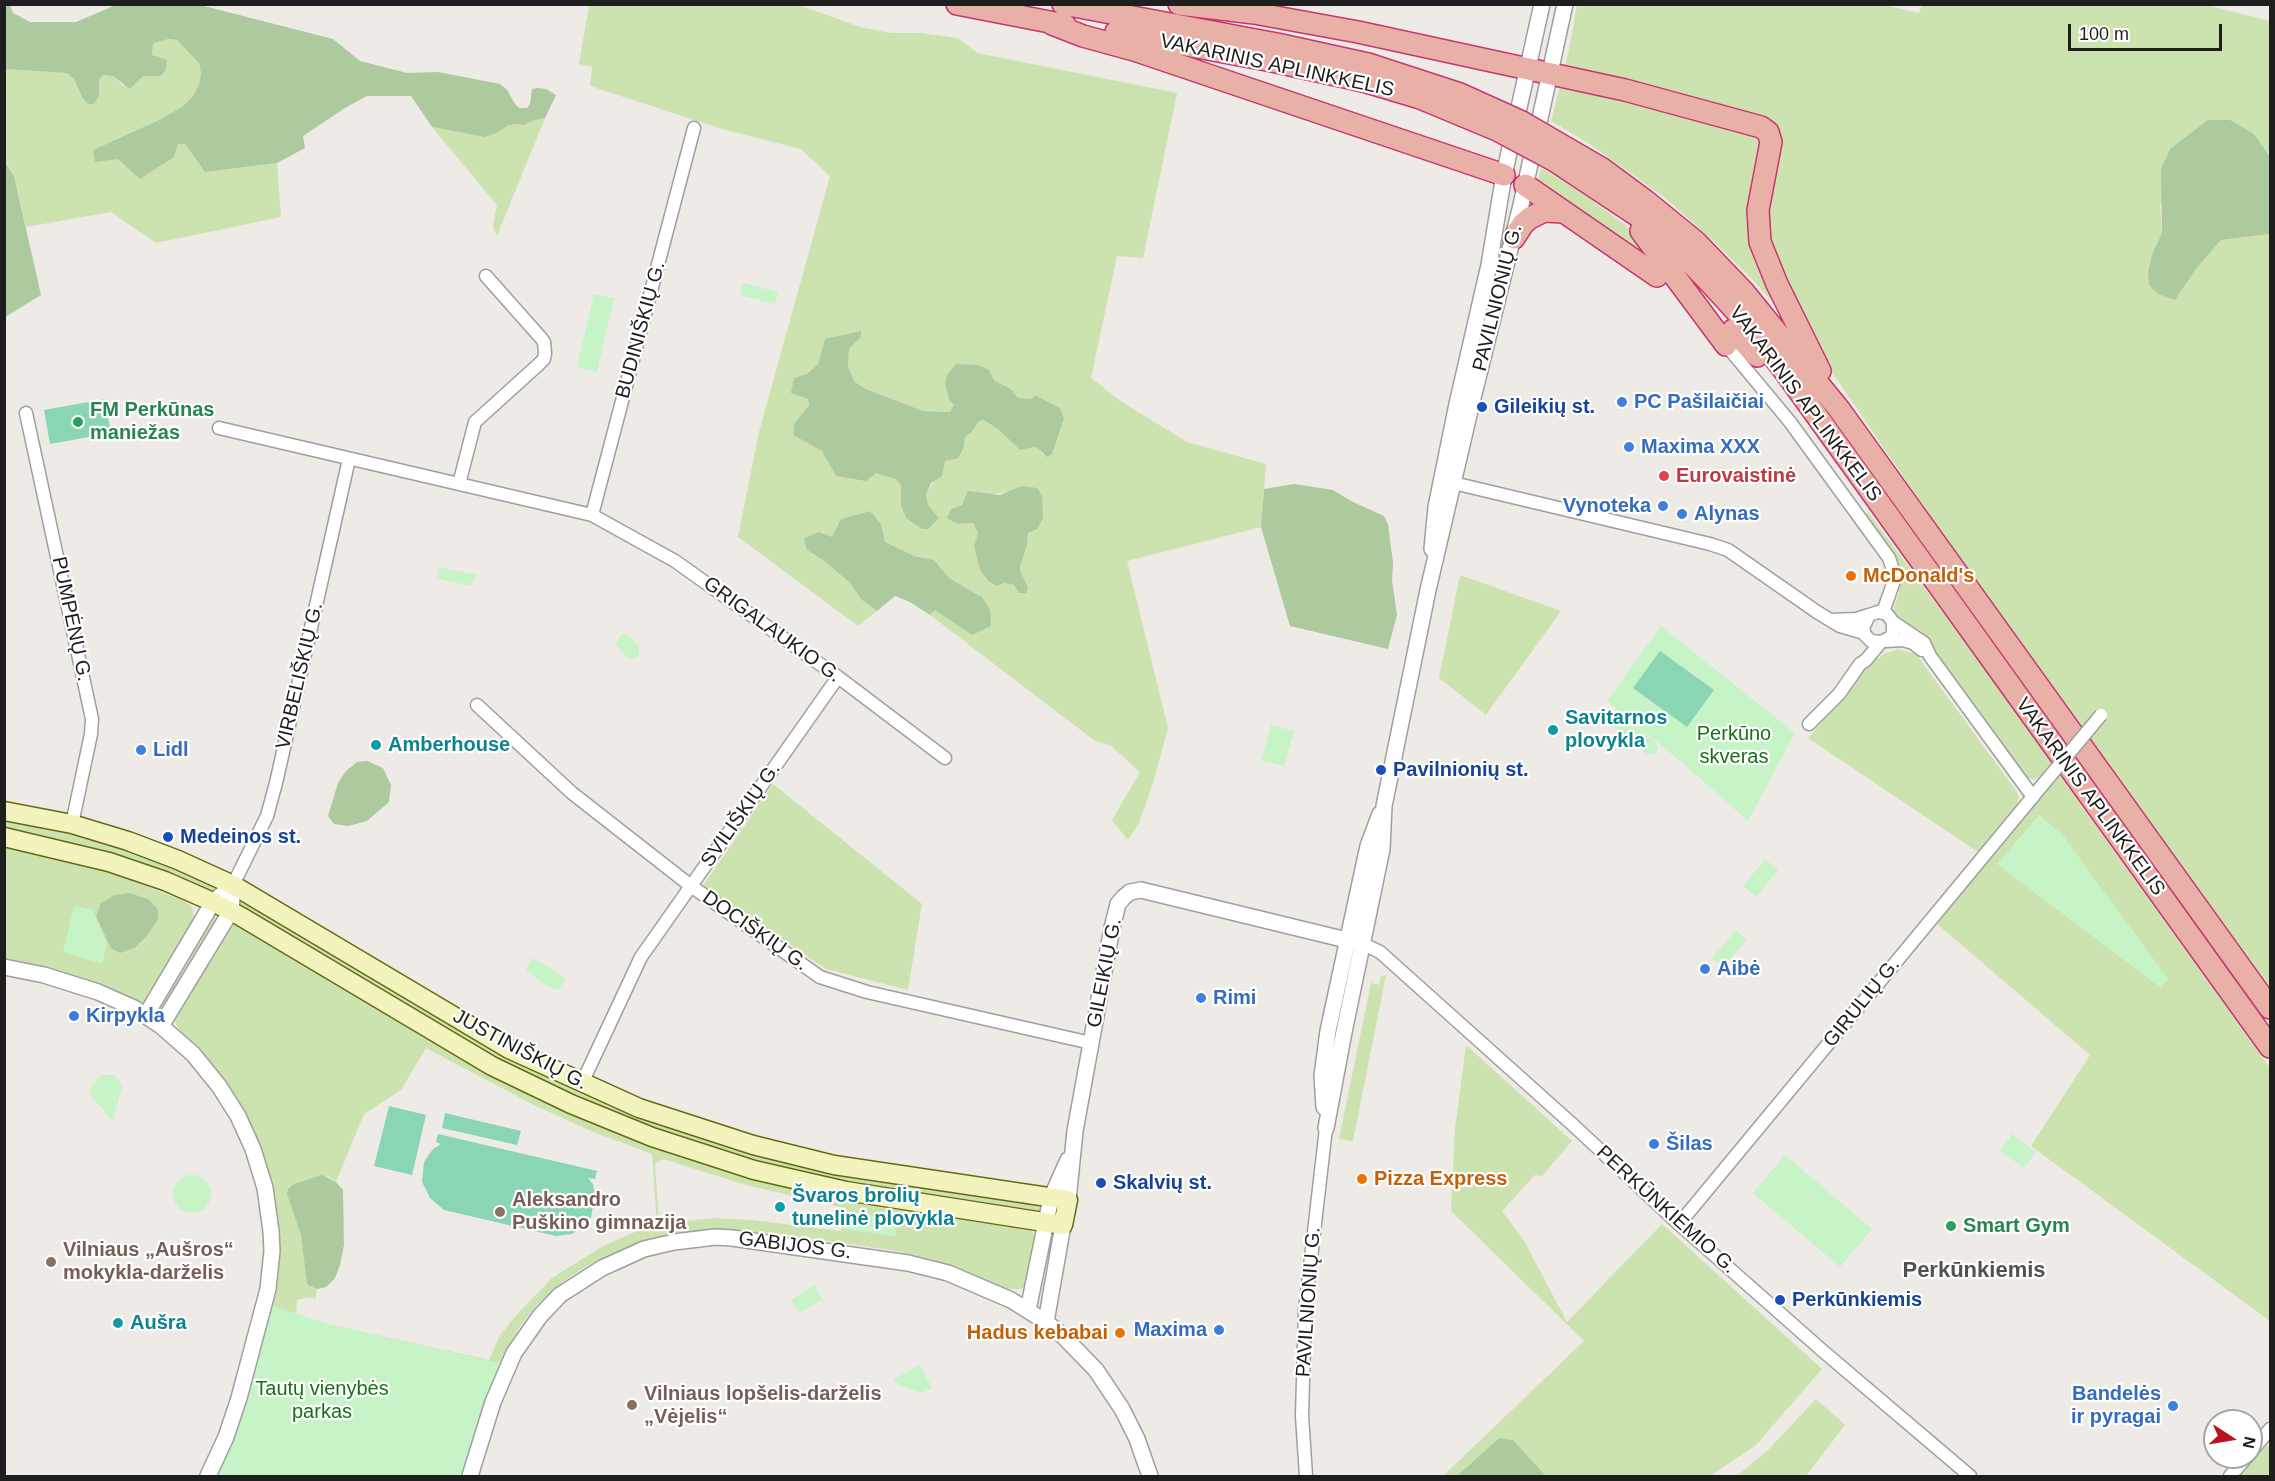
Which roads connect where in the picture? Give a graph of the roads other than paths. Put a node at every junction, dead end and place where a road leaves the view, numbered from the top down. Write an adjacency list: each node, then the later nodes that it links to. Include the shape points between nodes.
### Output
1 (957, 4): 6 (highway, VAKARINIS APLINKKELIS)
2 (1063, 4): 8 (highway, VAKARINIS APLINKKELIS, via 1277,44)
3 (1179, 4): 7 (highway, via 1318,24)
4 (1542, 4): 7 (street, PAVILNIONIŲ G.)
5 (1565, 4): 9 (street, PAVILNIONIŲ G.)
6 (1052, 24): 8 (highway, VAKARINIS APLINKKELIS, via 1272,61); 11 (highway)
7 (1527, 69): 9 (highway); 11 (street, PAVILNIONIŲ G.)
8 (1365, 72): 14 (highway, VAKARINIS APLINKKELIS, bridge, via 1497,130); 14 (highway, VAKARINIS APLINKKELIS, bridge, via 1460,94 1522,122 1602,168)
9 (1550, 74): 12 (street, PAVILNIONIŲ G.); 19 (highway, via 1709,112 1768,132 1771,153 1758,210 1760,242)
10 (694, 128): 25 (street, BUDINIŠKIŲ G.)
11 (1506, 168): 12 (street); 23 (street, PAVILNIONIŲ G.)
12 (1526, 185): 13 (highway); 15 (street, PAVILNIONIŲ G.)
13 (1563, 212): 15 (highway, via 1544,211 1530,218); 17 (highway)
14 (1639, 213): 18 (highway, via 1653,246); 19 (highway, VAKARINIS APLINKKELIS, via 1696,242 1744,292); 26 (highway, VAKARINIS APLINKKELIS, via 1754,331)
15 (1514, 238): 23 (street, PAVILNIONIŲ G.)
16 (486, 276): 24 (street, via 541,338 545,353 538,365 475,422)
17 (1657, 276)
18 (1729, 337): 26 (highway, via 1770,370 1912,560); 27 (street, via 1889,558 1894,581)
19 (1839, 409): 52 (highway, VAKARINIS APLINKKELIS)
20 (26, 413): 43 (street, PUMPĖNŲ G., via 92,719)
21 (219, 428): 22 (street)
22 (349, 459): 24 (street); 45 (street, VIRBELIŠKIŲ G., via 276,783 267,816)
23 (1448, 481): 29 (street, via 1728,550); 41 (street, PAVILNIONIŲ G., via 1434,525 1428,590)
24 (459, 484): 25 (street)
25 (592, 515): 35 (street, GRIGALAUKIO G., via 675,561)
26 (1949, 600): 56 (highway, VAKARINIS APLINKKELIS)
27 (1882, 612): 28 (street); 30 (street)
28 (1869, 615): 29 (street); 31 (street, via 1863,623)
29 (1832, 620): 31 (street)
30 (1893, 621): 32 (street, via 1893,632); 33 (street, via 1917,636)
31 (1864, 634): 32 (street, via 1871,641); 34 (street)
32 (1884, 641): 33 (street, via 1913,643); 34 (street)
33 (1930, 656): 40 (street)
34 (1860, 664): 38 (street, via 1839,694)
35 (838, 677): 39 (street, GRIGALAUKIO G.); 46 (street, SVILIŠKIŲ G.)
36 (477, 705): 46 (street, DOCIŠKIŲ G., via 556,780)
37 (2101, 715): 40 (street, GIRULIŲ G., bridge)
38 (1809, 724)
39 (945, 758)
40 (2033, 797): 61 (street, GIRULIŲ G.)
41 (1384, 806): 49 (street, PAVILNIONIŲ G., via 1368,846); 50 (street, PAVILNIONIŲ G., via 1382,849)
42 (4, 811): 43 (main road, JUSTINIŠKIŲ G.)
43 (72, 824): 45 (main road, JUSTINIŠKIŲ G., via 178,860)
44 (4, 837): 47 (main road, JUSTINIŠKIŲ G., via 109,862)
45 (234, 885): 47 (street); 48 (street); 57 (main road, JUSTINIŠKIŲ G., via 509,1048)
46 (691, 886): 55 (street, DOCIŠKIŲ G., via 820,977 867,992); 57 (street, SVILIŠKIŲ G., via 640,957)
47 (213, 902): 48 (main road, JUSTINIŠKIŲ G.); 53 (street)
48 (231, 911): 54 (street); 60 (main road, JUSTINIŠKIŲ G., via 492,1066 633,1130 804,1182)
49 (1347, 941): 50 (street, GILEIKIŲ G.); 55 (street, GILEIKIŲ G., via 1141,890 1130,892 1118,904); 58 (street, PAVILNIONIŲ G., via 1325,1053 1322,1089)
50 (1363, 944): 58 (street, PAVILNIONIŲ G.); 61 (street, PERKŪNKIEMIO G., via 1380,952)
51 (4, 967): 53 (street, via 98,992)
52 (2271, 1008)
53 (146, 1015): 54 (street)
54 (161, 1026): 64 (street, via 207,1070 238,1116 260,1167 271,1231 271,1269 265,1304 226,1437)
55 (1092, 1043): 59 (street, GILEIKIŲ G., via 1072,1153)
56 (2271, 1047)
57 (582, 1083): 59 (main road, JUSTINIŠKIŲ G., via 669,1118 834,1165)
58 (1326, 1128): 67 (street, PAVILNIONIŲ G., via 1305,1310 1302,1416)
59 (1059, 1199): 60 (main road, GILEIKIŲ G.)
60 (1055, 1224): 62 (street, GILEIKIŲ G.); 63 (street, GILEIKIŲ G.)
61 (1679, 1224): 68 (street, PERKŪNKIEMIO G.)
62 (1028, 1310): 63 (street, GABIJOS G.); 65 (street, GABIJOS G., via 948,1273 866,1256 732,1238 698,1238 644,1249 602,1268 560,1295 524,1335 503,1375)
63 (1046, 1322): 66 (street, GABIJOS G., via 1109,1387 1137,1439)
64 (208, 1476)
65 (470, 1476)
66 (1150, 1476)
67 (1306, 1476)
68 (1970, 1476)

